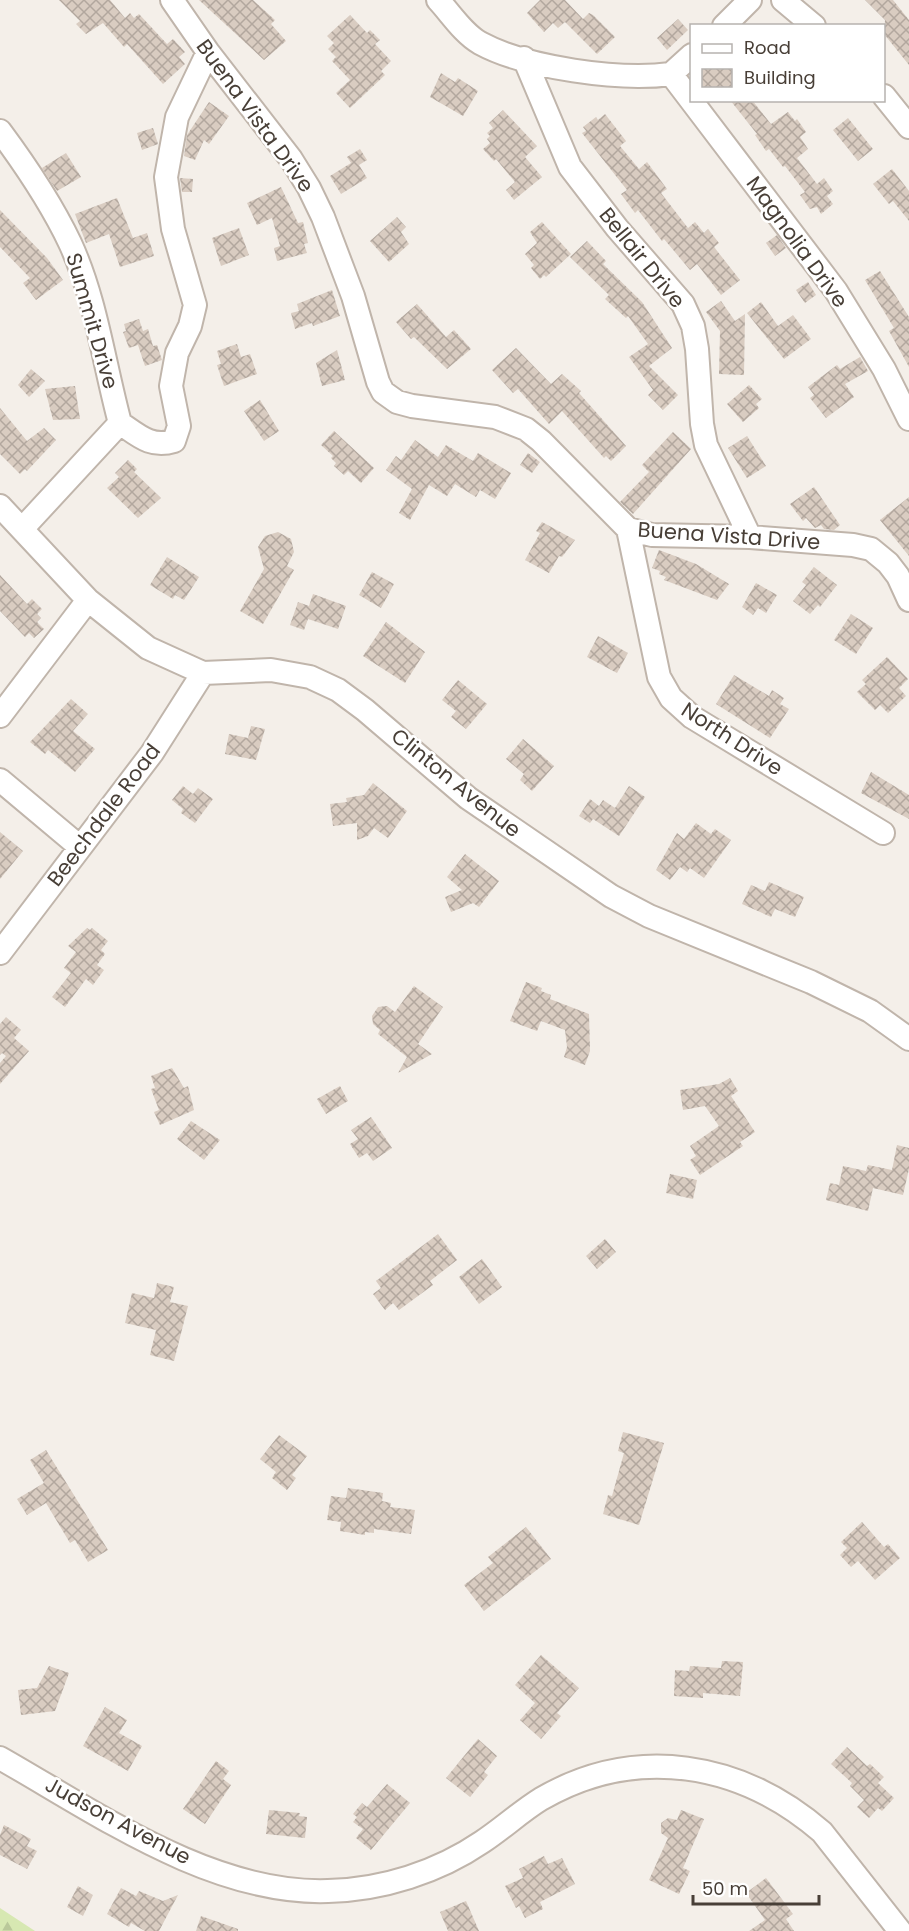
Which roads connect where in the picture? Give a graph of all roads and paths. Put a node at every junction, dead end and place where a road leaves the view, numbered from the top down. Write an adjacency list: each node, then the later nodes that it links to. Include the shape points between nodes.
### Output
1 (172, 0): 7 (street, Buena Vista Drive)
2 (438, 0): 9 (street, via 479,42)
3 (750, 0): 5 (street)
4 (783, 0): 6 (street)
5 (726, 24)
6 (812, 24)
7 (208, 52): 17 (street, via 177,117 166,177 173,229 195,305 177,353 171,386 179,426 174,441 161,445 147,442); 20 (street, Buena Vista Drive, via 309,188 358,309 383,392 412,406 495,417 526,429)
8 (690, 57): 10 (street)
9 (524, 58): 10 (street, via 566,69 614,75); 21 (street, Bellair Drive, via 570,167 683,304 693,326 697,349 706,445)
10 (671, 74): 12 (street, Magnolia Drive)
11 (885, 97): 14 (street)
12 (690, 99)
13 (692, 102): 16 (street, Magnolia Drive, via 836,291 884,369)
14 (909, 127)
15 (0, 131): 17 (street, Summit Drive, via 24,164 70,244 94,316)
16 (909, 419)
17 (120, 423): 19 (street)
18 (0, 506): 19 (street, Clinton Avenue)
19 (22, 529): 22 (street, Clinton Avenue)
20 (628, 529): 21 (street, Buena Vista Drive, via 652,535); 27 (street, North Drive, via 659,677 670,698 693,717)
21 (750, 537): 23 (street, Buena Vista Drive, via 853,544 871,549 898,576)
22 (88, 600): 24 (street, Clinton Avenue, via 148,648); 25 (street)
23 (909, 600)
24 (203, 673): 28 (street, Beechdale Road, via 152,753); 30 (street, Clinton Avenue, via 271,670 310,677 338,690 468,798 611,896 648,916 811,982 870,1011)
25 (0, 716)
26 (0, 780): 28 (street)
27 (883, 833)
28 (80, 847): 29 (street, Beechdale Road)
29 (0, 953)
30 (909, 1039)
31 (0, 1758): 32 (street, Judson Avenue, via 182,1857 251,1881 327,1892 372,1887 456,1858 533,1805 570,1785 614,1771 693,1768 752,1785 807,1818)
32 (900, 1931)

